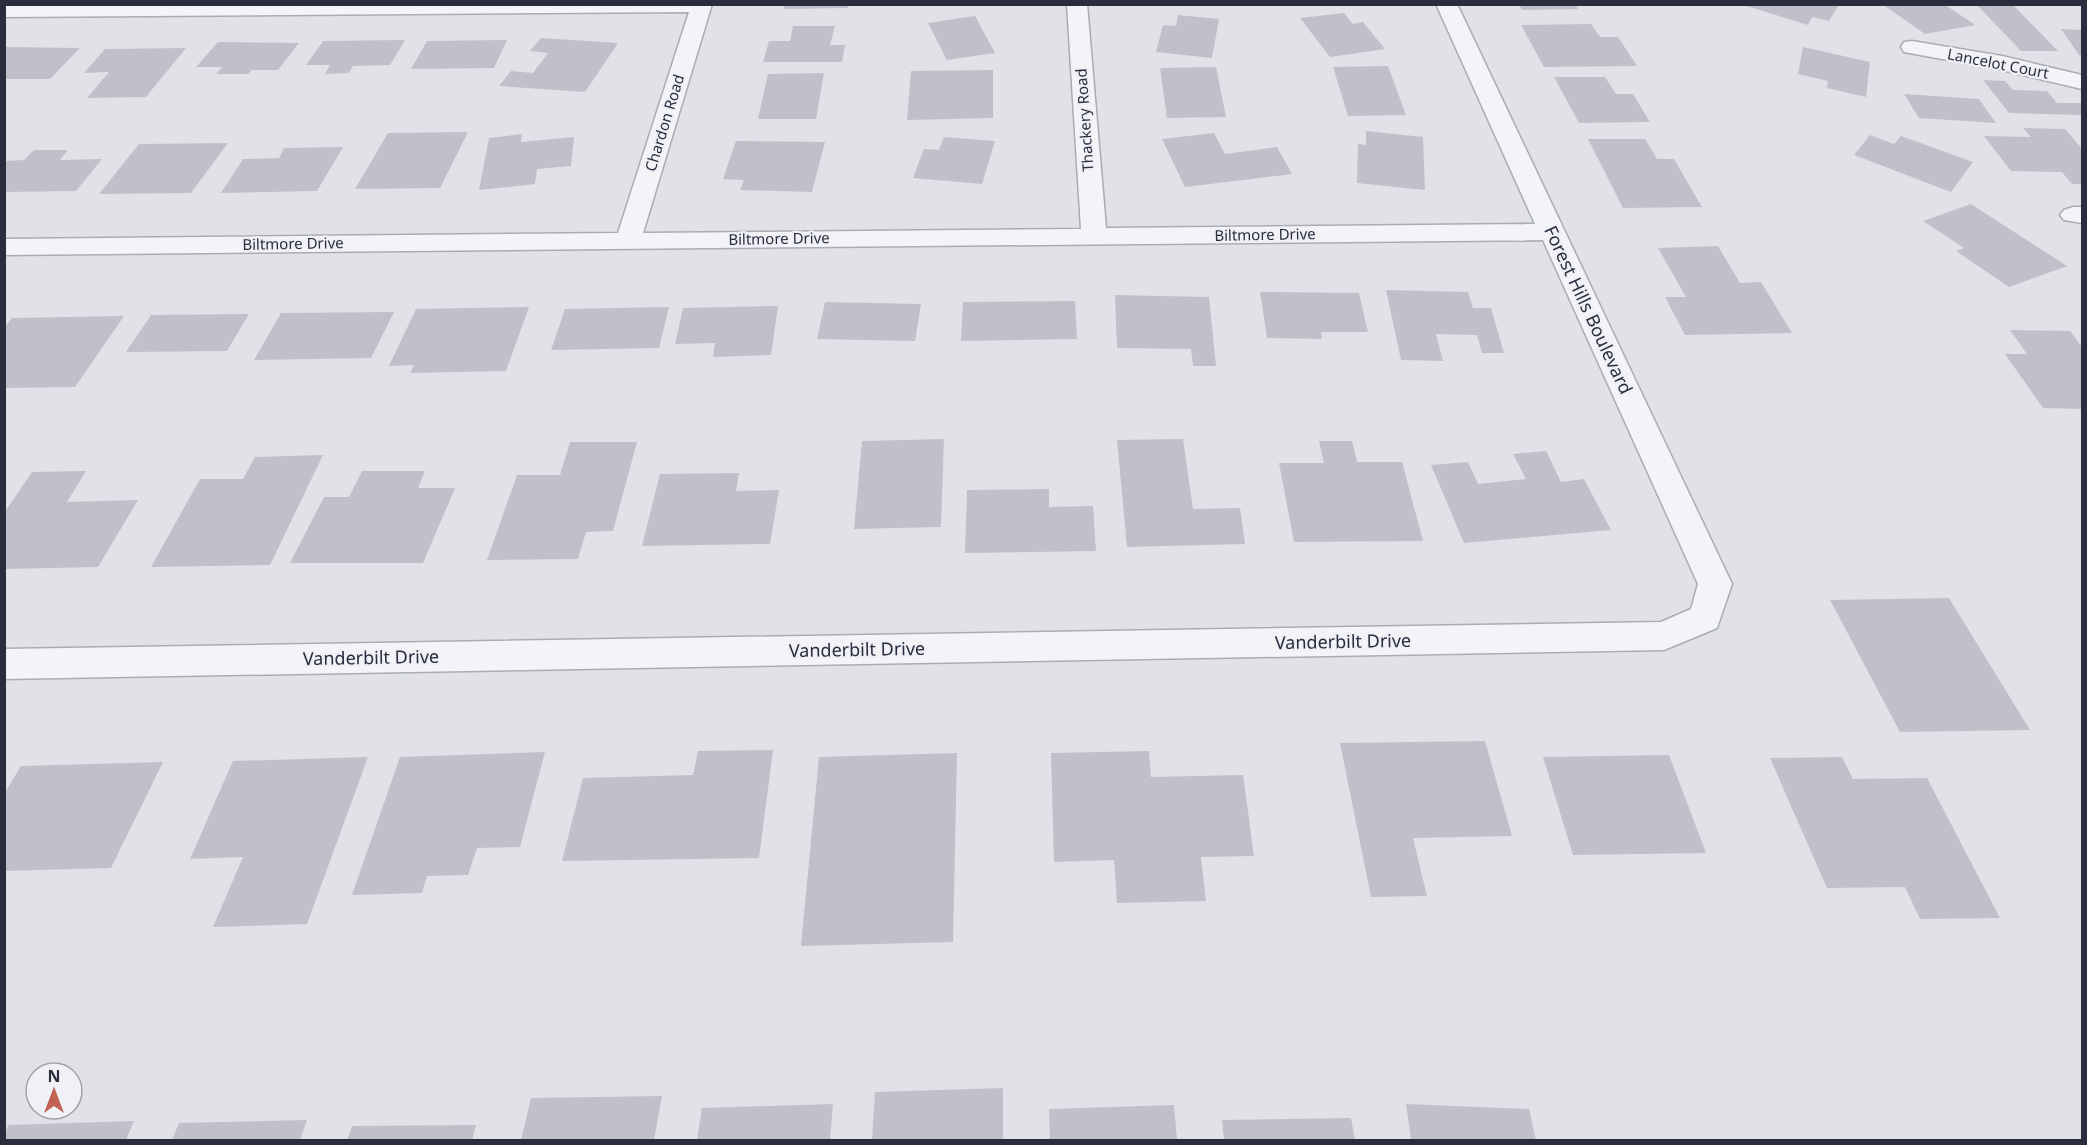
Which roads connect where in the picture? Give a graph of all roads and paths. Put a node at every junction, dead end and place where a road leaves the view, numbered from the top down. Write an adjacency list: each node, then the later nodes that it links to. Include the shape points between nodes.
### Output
1 (1077, 4): 8 (street, Thackery Road)
2 (1446, 4): 7 (street, Forest Hills Boulevard)
3 (702, 5): 4 (street); 9 (street, Chardon Road)
4 (4, 11)
5 (1912, 47): 6 (street, Lancelot Court)
6 (2082, 82)
7 (1553, 232): 8 (street, Biltmore Drive); 11 (street, Forest Hills Boulevard, via 1714,584)
8 (1094, 236): 9 (street, Biltmore Drive)
9 (628, 241): 10 (street, Biltmore Drive)
10 (4, 247)
11 (1705, 618): 12 (street, Vanderbilt Drive, via 1664,636)
12 (4, 664)

